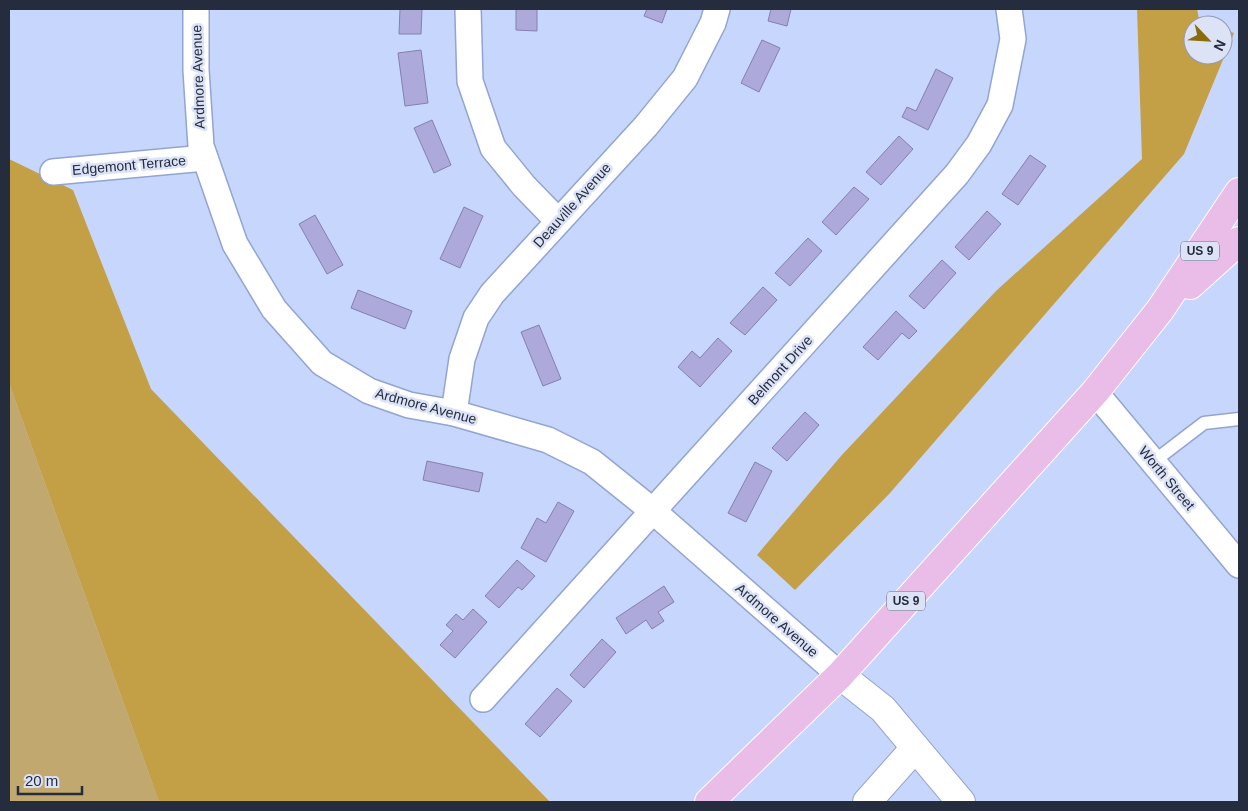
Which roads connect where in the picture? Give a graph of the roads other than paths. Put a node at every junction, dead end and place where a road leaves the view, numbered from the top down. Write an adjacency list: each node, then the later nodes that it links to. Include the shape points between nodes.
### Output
1 (196, 9): 5 (street, Ardmore Avenue, via 196,70 201,146)
2 (468, 9): 8 (street, via 470,81 493,148)
3 (717, 9): 8 (street, Deauville Avenue, via 685,78 646,126)
4 (1009, 9): 15 (street, Belmont Drive, via 1013,39 1000,105 979,144 957,174)
5 (205, 158): 6 (street, Edgemont Terrace); 12 (street, Ardmore Avenue, via 235,244 274,309 322,364 369,392 409,405)
6 (53, 172)
7 (1239, 192): 10 (highway, US 9)
8 (558, 221): 12 (street, Deauville Avenue, via 492,294 476,318 462,358)
9 (1239, 241): 10 (highway, US 9)
10 (1160, 310): 11 (highway, US 9)
11 (1094, 392): 14 (street, Worth Street); 17 (highway, US 9)
12 (454, 413): 15 (street, Ardmore Avenue, via 548,440 592,462)
13 (1239, 419): 14 (lane, via 1204,423)
14 (1153, 462): 16 (street, Worth Street)
15 (653, 511): 17 (street, Ardmore Avenue); 18 (street, Belmont Drive)
16 (1239, 564)
17 (840, 675): 19 (street, via 883,709); 20 (highway, US 9)
18 (483, 699)
19 (915, 748): 21 (street); 22 (street)
20 (709, 802)
21 (867, 802)
22 (960, 802)

